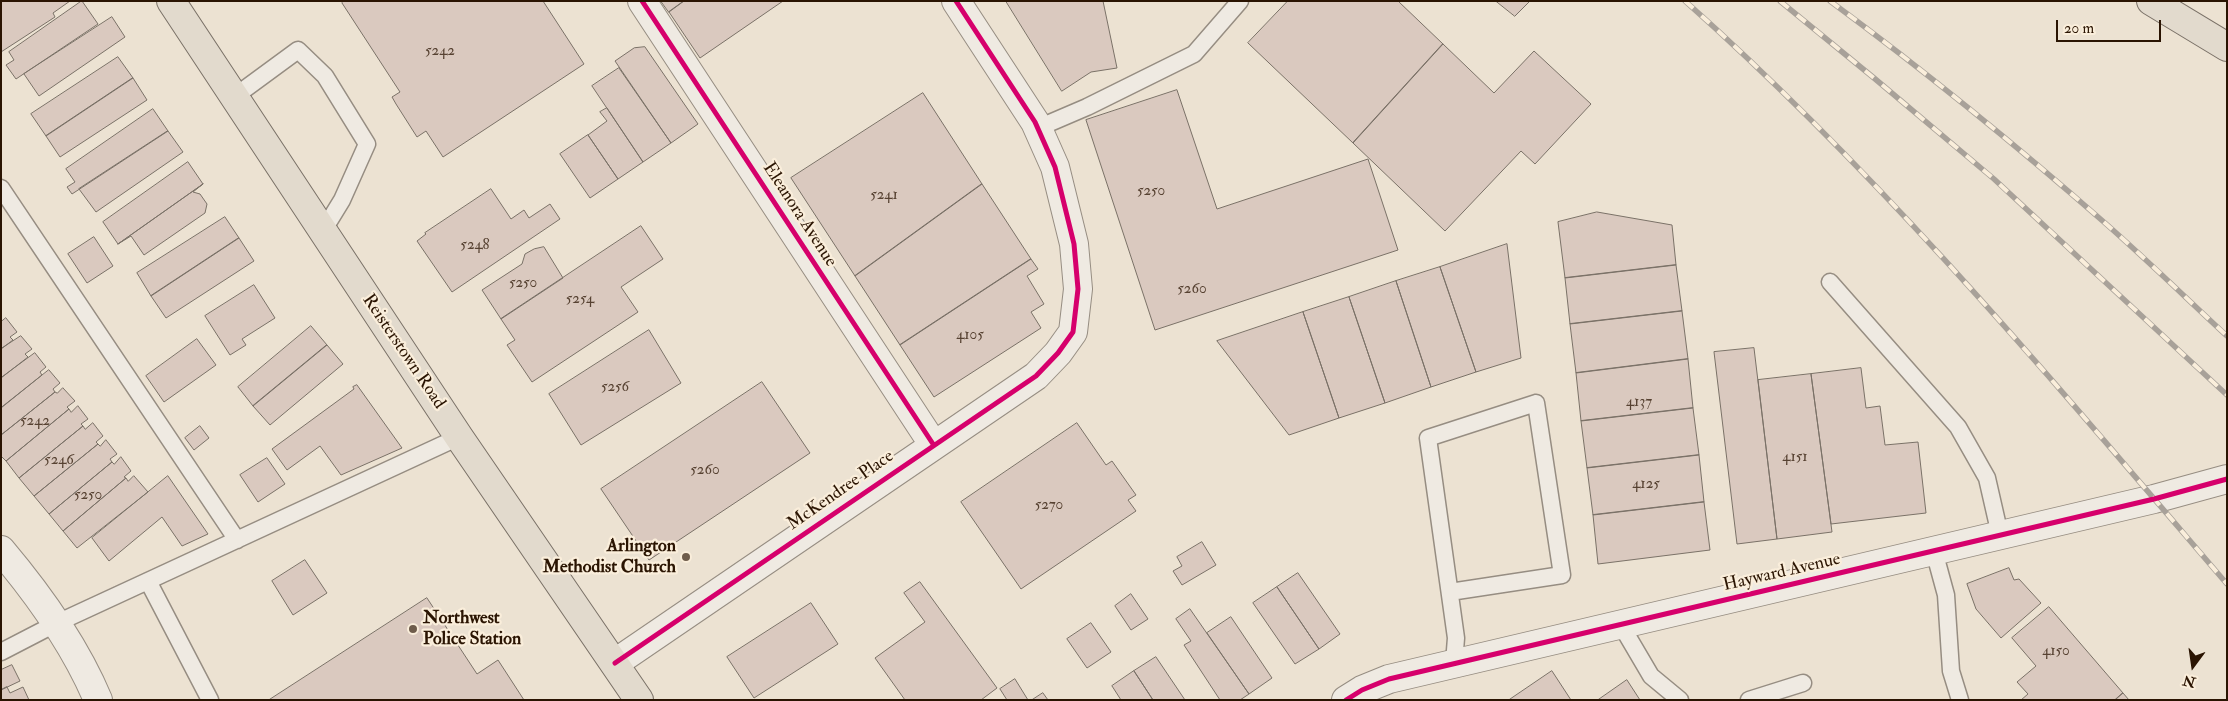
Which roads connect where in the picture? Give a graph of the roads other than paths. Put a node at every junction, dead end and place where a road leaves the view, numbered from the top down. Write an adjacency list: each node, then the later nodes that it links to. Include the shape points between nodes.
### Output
1 (171, 1): 7 (main road, Reisterstown Road)
2 (642, 1): 13 (street, Eleanora Avenue)
3 (956, 1): 8 (street)
4 (1240, 1): 8 (lane, via 1194,54)
5 (2151, 1): 6 (main road)
6 (2227, 47)
7 (234, 97): 10 (main road, Reisterstown Road); 10 (lane, via 298,50 325,76 367,144 342,200)
8 (1038, 128): 13 (street, McKendree Place, via 1055,167 1074,244 1078,289 1073,332 1036,376)
9 (1, 188): 16 (lane)
10 (323, 231): 12 (main road, Reisterstown Road)
11 (1830, 282): 15 (lane, via 1958,426 1987,478)
12 (459, 436): 16 (lane); 24 (main road, Reisterstown Road)
13 (933, 444): 24 (street, McKendree Place)
14 (2227, 479): 15 (street, Hayward Avenue, via 2154,500)
15 (2000, 536): 18 (street, Hayward Avenue)
16 (237, 540): 19 (lane)
17 (1, 550): 21 (street)
18 (1934, 551): 22 (street, Hayward Avenue); 33 (lane, via 1946,594 1951,671)
19 (148, 581): 21 (lane); 29 (lane)
20 (1450, 592): 20 (lane, via 1428,438 1536,403 1562,575); 25 (lane, via 1456,638)
21 (56, 623): 23 (lane); 28 (street)
22 (1620, 625): 25 (street, Hayward Avenue); 31 (lane, via 1651,676)
23 (1, 652)
24 (615, 663): 30 (main road, Reisterstown Road)
25 (1454, 663): 27 (street, Hayward Avenue, via 1389,679)
26 (1803, 683): 32 (lane)
27 (1359, 696)
28 (98, 700)
29 (210, 700)
30 (638, 700)
31 (1680, 700)
32 (1749, 700)
33 (1960, 700)

